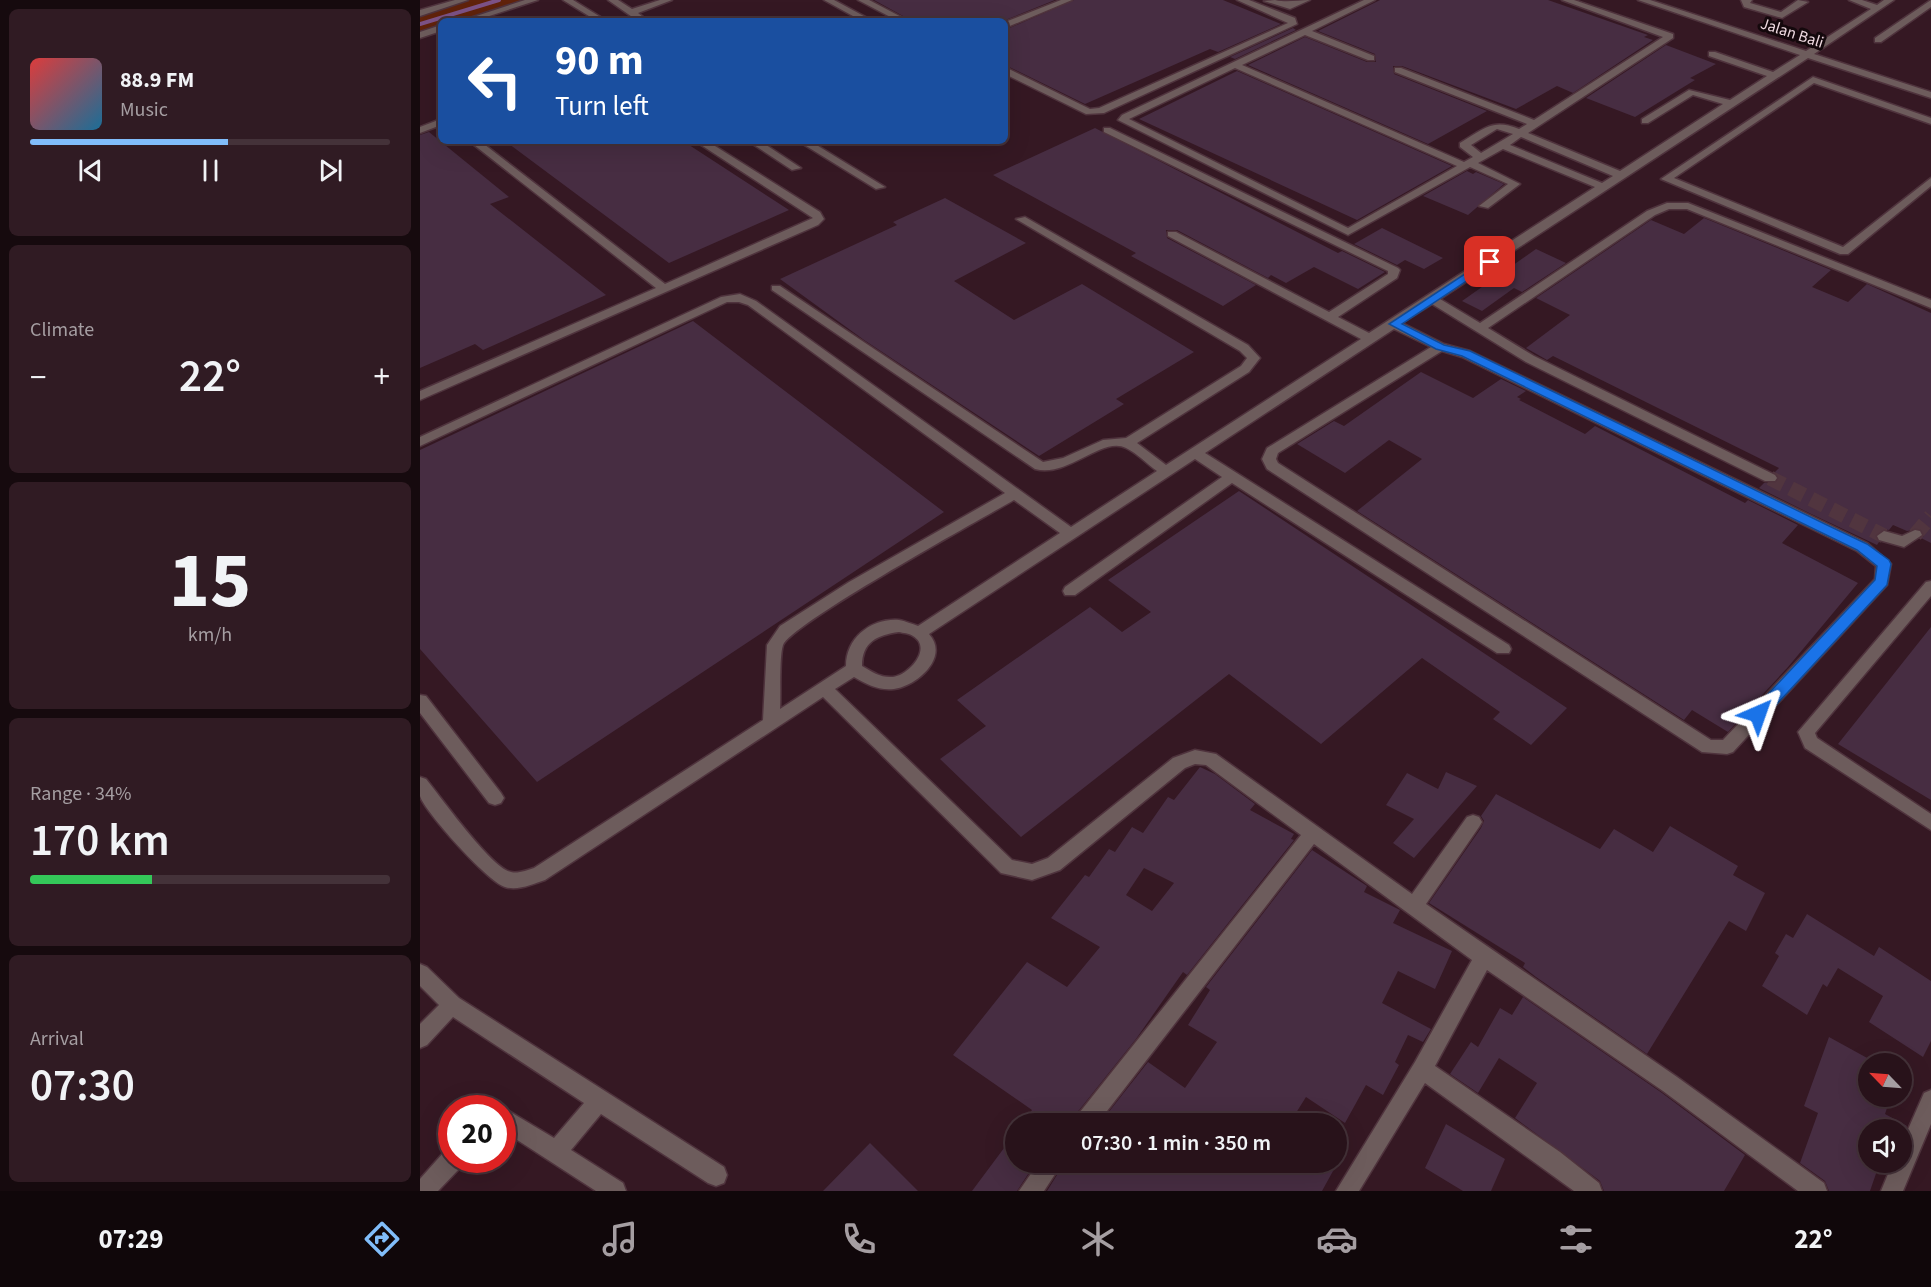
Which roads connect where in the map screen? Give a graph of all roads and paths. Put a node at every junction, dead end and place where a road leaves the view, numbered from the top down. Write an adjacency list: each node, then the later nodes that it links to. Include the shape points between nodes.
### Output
1 (464, 0): 21 (street)
2 (534, 0): 23 (street)
3 (567, 0): 24 (street)
4 (612, 0): 22 (street)
5 (668, 0): 22 (street)
6 (828, 0): 26 (street)
7 (862, 0): 27 (street)
8 (1068, 0): 28 (street)
9 (1241, 0): 38 (street, via 1292,20 1293,24 1095,113)
10 (1265, 0): 11 (street, via 1285,6)
11 (1306, 0)
12 (1371, 0): 30 (street)
13 (1566, 0): 45 (street, via 1670,36)
14 (1642, 0): 34 (street, Jalan Bali)
15 (1748, 0): 16 (street, via 1744,2 1747,5 1782,15 1803,4)
16 (1802, 0)
17 (1853, 0): 20 (street)
18 (1890, 0): 20 (street)
19 (1931, 3): 32 (street)
20 (1878, 8): 34 (street)
21 (420, 13)
22 (630, 13): 25 (street)
23 (475, 18)
24 (598, 18)
25 (639, 18)
26 (863, 18)
27 (899, 18)
28 (1008, 24)
29 (438, 29): 31 (street)
30 (1304, 31): 35 (street); 36 (street)
31 (420, 35)
32 (1878, 40)
33 (1712, 54): 39 (street)
34 (1810, 54): 39 (street); 40 (street, Jalan Bali)
35 (1371, 58)
36 (1233, 64): 55 (street); 55 (street, via 1123,120 1345,232)
37 (1398, 70): 45 (street)
38 (1008, 71)
39 (1776, 76): 41 (street)
40 (1931, 95)
41 (1733, 104): 42 (street, via 1692,92); 57 (street)
42 (1645, 121)
43 (1931, 121): 58 (street, via 1813,80 1666,179 1844,252)
44 (438, 123): 46 (street)
45 (1535, 124): 48 (street)
46 (420, 130)
47 (1107, 130): 68 (street, via 1394,270 1393,276)
48 (1521, 133): 53 (street); 54 (street, via 1495,126 1466,143 1466,148); 57 (street)
49 (478, 144): 65 (street)
50 (705, 144): 65 (street, via 819,219)
51 (758, 144): 56 (street)
52 (808, 144): 59 (street)
53 (1502, 145): 54 (street); 60 (street)
54 (1480, 157): 55 (street)
55 (1467, 164): 61 (street, via 1515,184)
56 (796, 168)
57 (1623, 176): 60 (street)
58 (1931, 181)
59 (880, 187)
60 (1605, 188): 66 (street)
61 (1484, 206)
62 (1022, 219): 75 (street, via 1244,348 1254,358 1245,369)
63 (1172, 234): 68 (street)
64 (776, 288): 75 (street, via 1040,466 1058,465 1113,440)
65 (664, 289): 73 (street)
66 (1433, 299): 69 (street); 70 (street)
67 (1931, 304): 70 (street, via 1688,206 1677,205 1651,213)
68 (1332, 316): 71 (street)
69 (1394, 324): 71 (street); 72 (street)
70 (1479, 329): 79 (street, via 1530,359)
71 (1371, 339): 76 (street)
72 (1440, 347): 72 (street, via 1466,354 1862,547 1884,564 1882,581 1727,747 1708,747 1272,466 1272,451)
73 (420, 396)
74 (420, 442): 80 (street, via 726,299 740,298)
75 (1128, 443): 77 (street)
76 (1195, 453): 77 (street); 78 (street)
77 (1167, 471): 81 (street)
78 (1233, 476): 85 (street); 87 (street)
79 (1770, 478)
80 (1015, 494): 81 (street); 91 (street, via 785,630 775,645)
81 (1071, 534): 86 (street)
82 (1884, 536): 83 (street, via 1904,542)
83 (1915, 536)
84 (1931, 586): 95 (street, via 1806,732 1811,743)
85 (1070, 591)
86 (920, 632): 88 (street, via 899,626 875,630 853,654); 88 (street, via 930,650 920,671 906,679 880,684 867,680)
87 (1503, 649)
88 (854, 669): 89 (street)
89 (824, 688): 91 (street); 96 (street, via 1007,867 1032,872 1054,864 1179,763 1195,757 1210,759)
90 (420, 701): 93 (street)
91 (771, 723): 92 (street, via 539,874 522,879 506,880 490,869)
92 (420, 784)
93 (495, 798)
94 (1473, 822): 97 (street)
95 (1931, 822)
96 (1313, 833): 97 (street); 105 (street)
97 (1413, 906): 98 (street)
98 (1484, 957): 102 (street); 116 (street, via 1670,1084)
99 (424, 985): 100 (street)
100 (452, 1005): 101 (street); 104 (street)
101 (420, 1038)
102 (1422, 1069): 114 (street); 115 (street)
103 (1931, 1100): 117 (street)
104 (599, 1101): 107 (street); 110 (street)
105 (1092, 1113)
106 (516, 1126): 107 (street)
107 (556, 1152): 112 (street)
108 (440, 1173): 111 (street)
109 (1044, 1173): 113 (street)
110 (716, 1175)
111 (424, 1191)
112 (615, 1191)
113 (1030, 1191)
114 (1347, 1191)
115 (1591, 1191)
116 (1816, 1191)
117 (1892, 1191)

